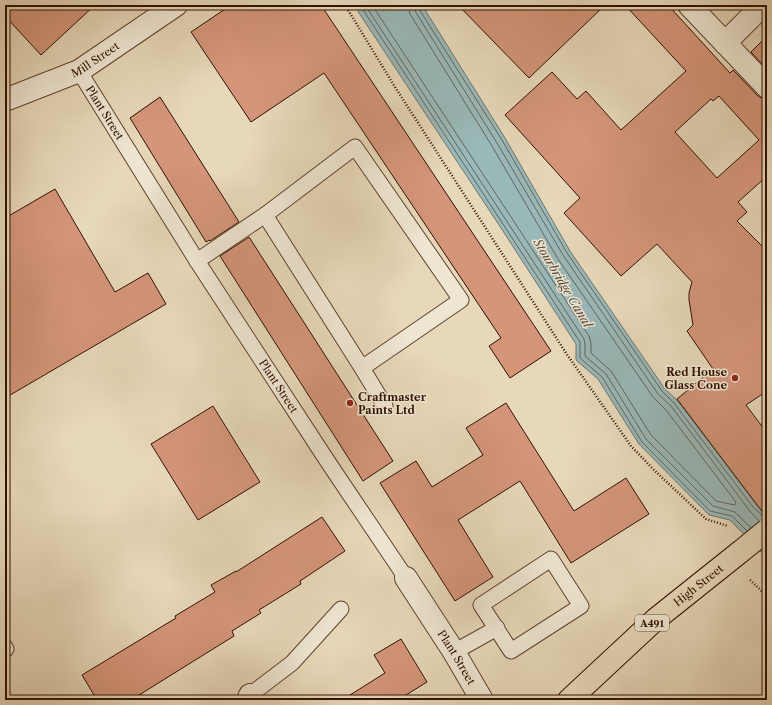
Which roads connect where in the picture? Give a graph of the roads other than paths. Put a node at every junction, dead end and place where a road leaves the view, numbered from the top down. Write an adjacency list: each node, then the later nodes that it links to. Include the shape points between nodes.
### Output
1 (176, 5): 5 (street, Mill Street)
2 (689, 5): 4 (street)
3 (763, 5): 4 (street)
4 (725, 43): 6 (street)
5 (79, 71): 7 (street, Mill Street); 9 (lane, Plant Street)
6 (767, 87)
7 (5, 100)
8 (265, 215): 9 (lane); 10 (lane); 10 (lane, via 355,147 462,300)
9 (197, 261): 13 (lane, Plant Street)
10 (362, 368): 11 (lane)
11 (384, 406)
12 (767, 530): 19 (highway, High Street / A491, bridge, via 656,619)
13 (406, 578): 16 (street, Plant Street)
14 (341, 609): 17 (lane, via 292,663)
15 (496, 628): 15 (lane, via 511,651 581,606 551,559 481,605); 16 (lane)
16 (454, 652): 18 (street, Plant Street)
17 (249, 698)
18 (482, 700)
19 (569, 700)

